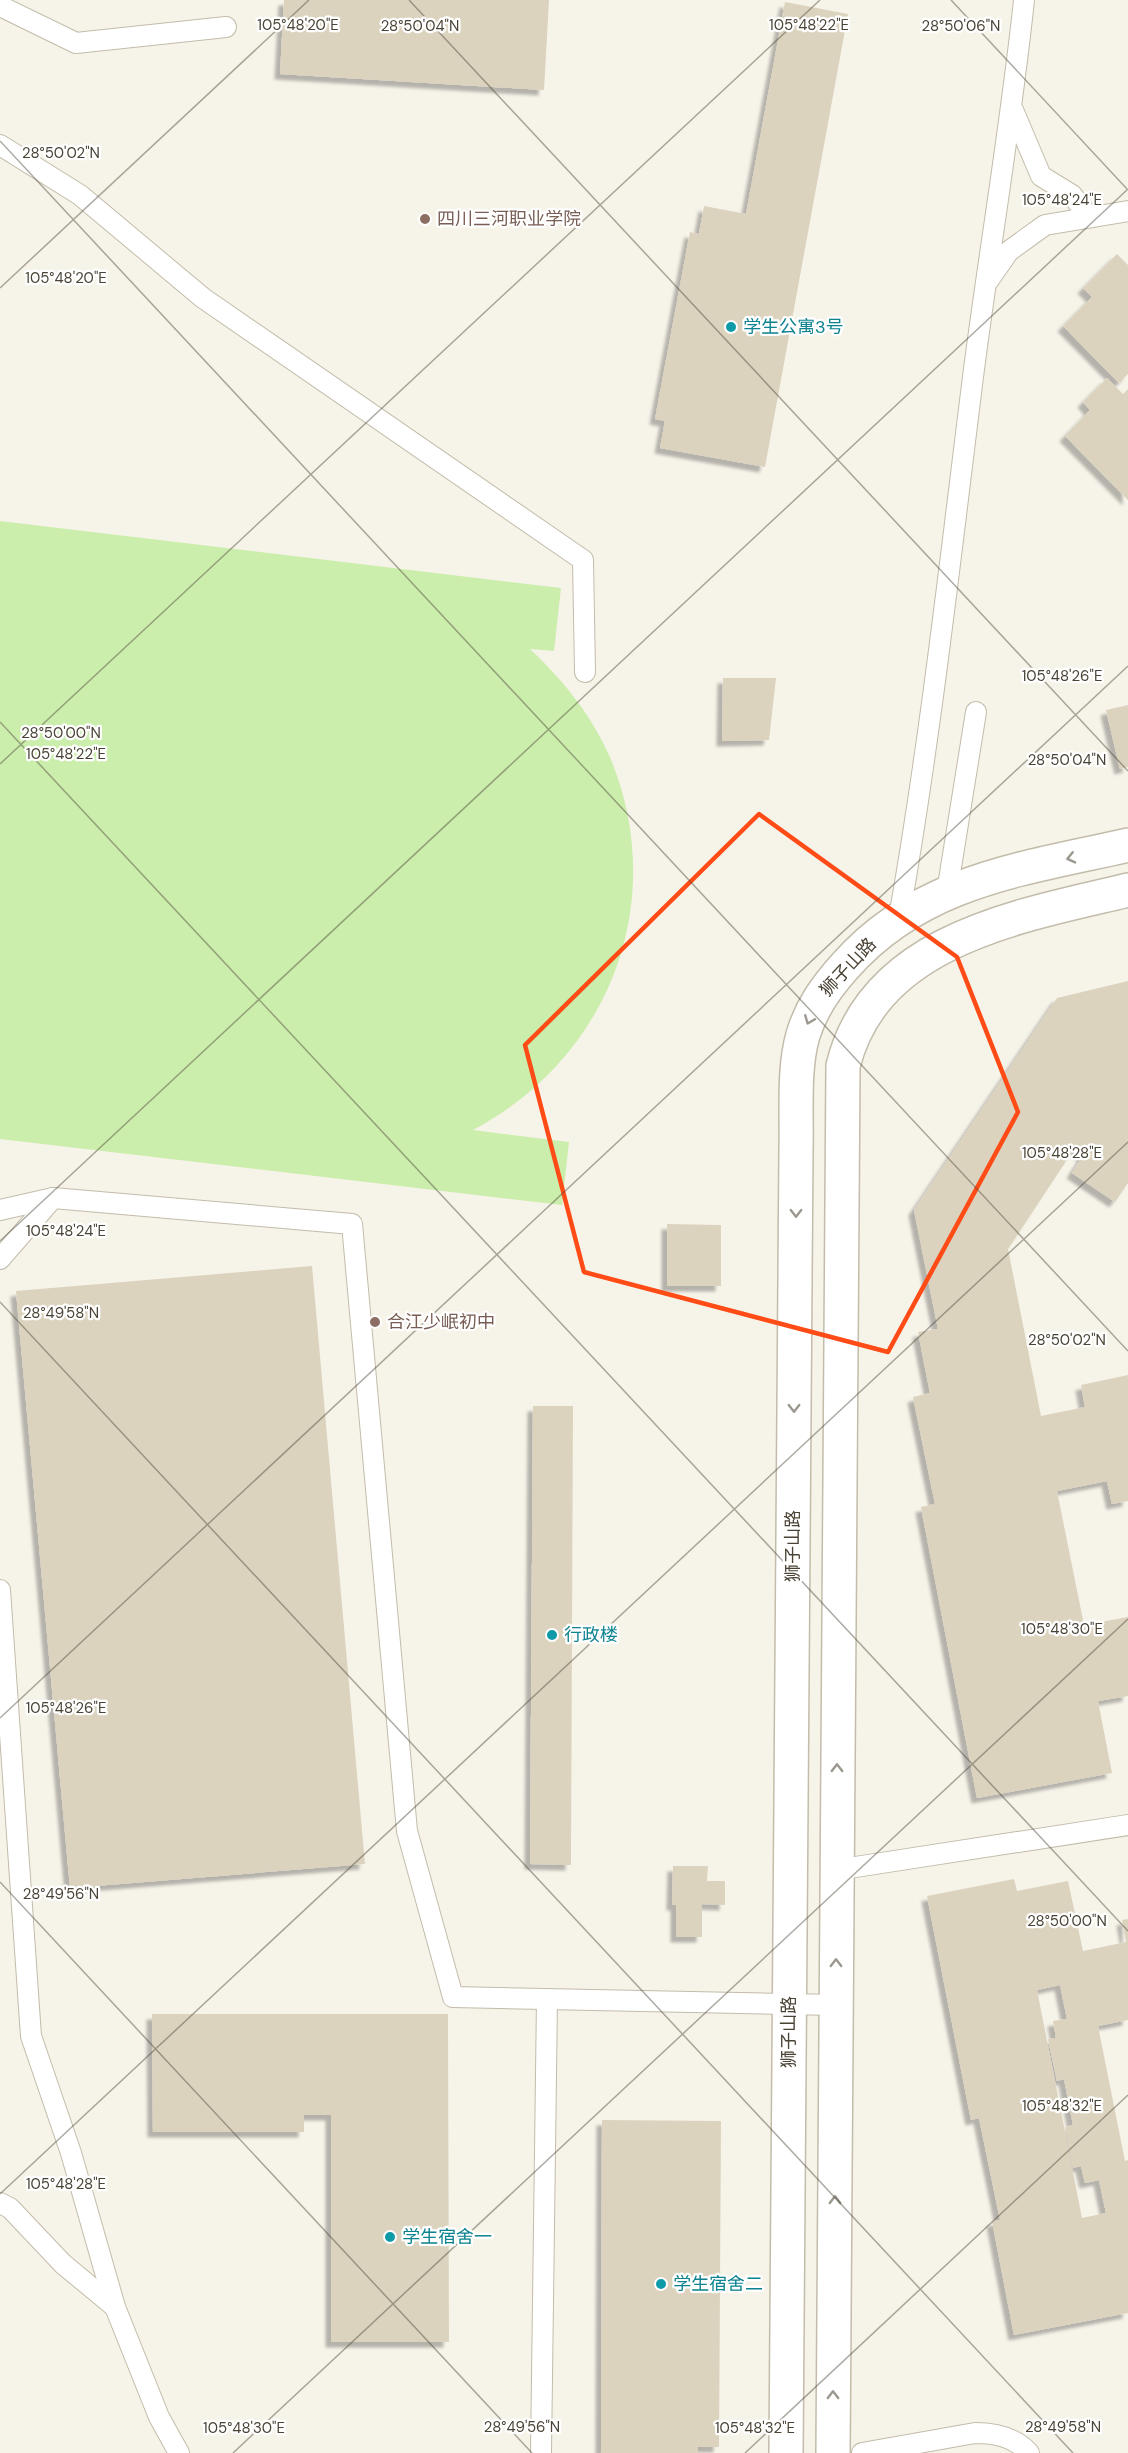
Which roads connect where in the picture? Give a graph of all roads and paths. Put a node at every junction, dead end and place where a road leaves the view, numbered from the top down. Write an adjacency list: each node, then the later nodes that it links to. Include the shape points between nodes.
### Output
1 (1024, 0): 4 (lane)
2 (0, 6): 3 (lane, via 76,43)
3 (226, 27)
4 (1013, 108): 7 (lane, via 1041,176 1072,195); 8 (lane)
5 (0, 145): 9 (lane, via 80,195 203,298 583,560)
6 (1128, 211): 7 (lane)
7 (1089, 217): 8 (lane, via 1045,225 1009,251)
8 (985, 285): 14 (lane, via 918,803)
9 (585, 672)
10 (976, 712): 13 (lane)
11 (1128, 845): 13 (street, 狮子山路, one-way to 13, via 977,880)
12 (1128, 890): 20 (street, one-way to 12, via 841,1150 843,1066 848,1047 889,985 940,948 998,922)
13 (947, 892): 14 (street, 狮子山路)
14 (899, 918): 22 (street, 狮子山路, one-way to 22, via 853,956 827,986 817,1001 799,1056)
15 (53, 1198): 16 (lane); 17 (lane); 21 (lane, via 352,1224 407,1831 453,1997)
16 (0, 1210)
17 (0, 1259)
18 (0, 1590): 25 (lane, via 31,2036 71,2153)
19 (1128, 1825): 20 (lane)
20 (837, 1870): 23 (street, one-way to 20)
21 (547, 1999): 22 (lane); 27 (lane)
22 (789, 2004): 23 (lane); 28 (street, 狮子山路)
23 (836, 2005): 29 (street, one-way to 23)
24 (0, 2202): 25 (lane, via 63,2264)
25 (115, 2307): 26 (lane, via 159,2417)
26 (179, 2453)
27 (541, 2453)
28 (786, 2453)
29 (833, 2453)
30 (862, 2453): 31 (lane, via 992,2433 1008,2438)
31 (1029, 2453)

